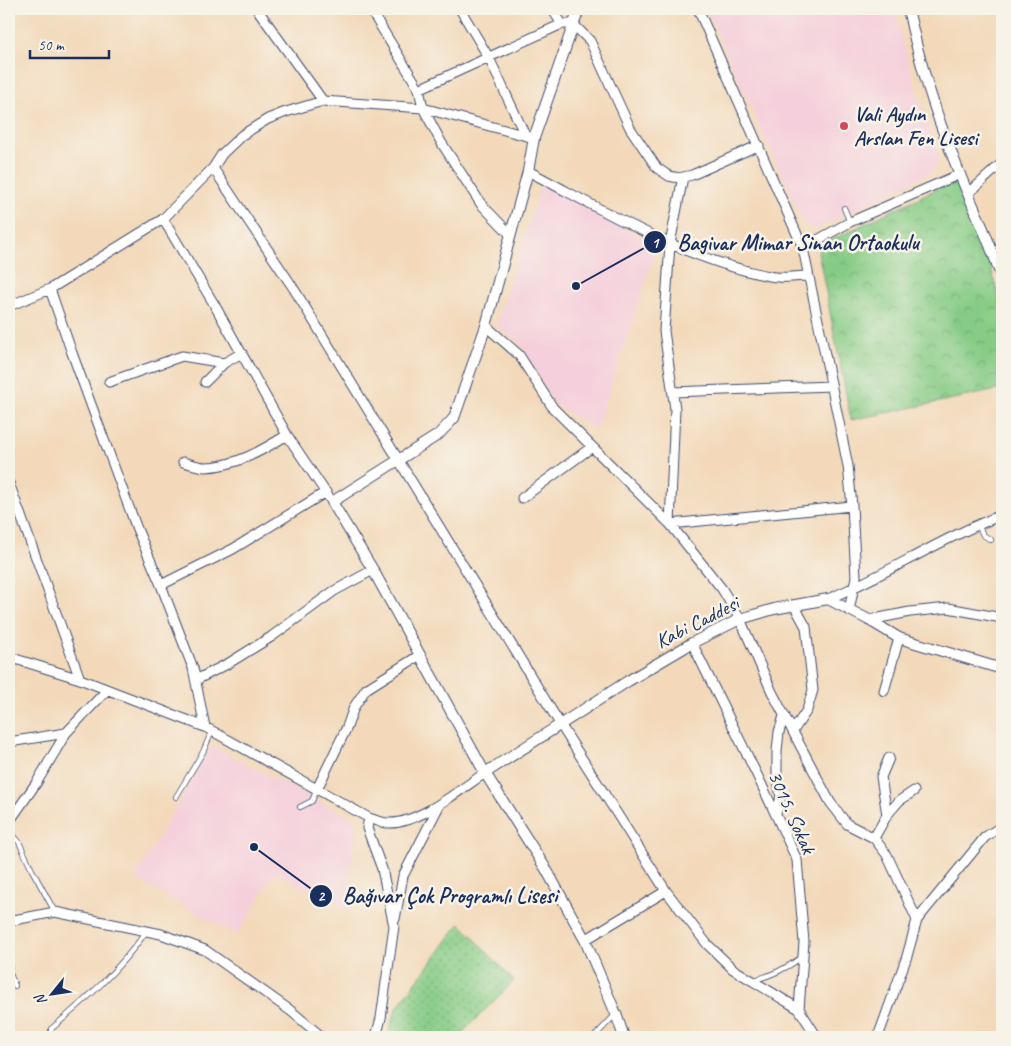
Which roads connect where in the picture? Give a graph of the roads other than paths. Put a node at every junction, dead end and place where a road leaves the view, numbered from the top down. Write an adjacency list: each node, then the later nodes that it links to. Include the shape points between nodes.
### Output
1 (257, 9): 12 (street)
2 (370, 9): 11 (street)
3 (460, 9): 10 (street)
4 (552, 9): 8 (street)
5 (579, 9): 9 (street)
6 (698, 9): 15 (street)
7 (908, 9): 19 (street, via 917,50)
8 (562, 24): 9 (street); 10 (street)
9 (573, 24): 14 (street); 20 (street, via 590,41 630,128 650,160 669,176)
10 (489, 58): 11 (street); 14 (street)
11 (419, 89): 13 (street)
12 (323, 101): 13 (street); 17 (street, via 268,119 242,135)
13 (423, 108): 14 (street); 25 (street, via 481,204)
14 (530, 136): 18 (street)
15 (759, 145): 20 (street); 27 (street)
16 (1002, 163): 21 (street)
17 (213, 168): 23 (street); 41 (street, via 294,289)
18 (528, 171): 25 (street); 26 (street)
19 (960, 174): 21 (street); 24 (street)
20 (683, 177): 26 (street)
21 (969, 193): 29 (street)
22 (844, 208): 24 (lane)
23 (163, 219): 30 (street); 33 (street)
24 (850, 222): 27 (street)
25 (511, 236): 32 (street)
26 (670, 244): 28 (street, via 710,260 771,277); 38 (street, via 664,331)
27 (803, 248): 28 (street)
28 (808, 276): 37 (street)
29 (1002, 279)
30 (50, 289): 31 (street); 53 (street, via 137,529)
31 (9, 306)
32 (486, 326): 40 (street, via 519,355 553,408); 41 (street, via 454,418 438,435)
33 (242, 353): 34 (street); 39 (street)
34 (224, 363): 35 (street, via 182,356); 36 (street)
35 (109, 382)
36 (205, 382)
37 (832, 386): 38 (street); 47 (street, via 848,466)
38 (673, 392): 49 (street)
39 (287, 435): 42 (street, via 260,452 228,464 205,467); 44 (street)
40 (592, 447): 45 (street); 49 (street)
41 (399, 459): 46 (street); 71 (street)
42 (183, 462)
43 (9, 484): 66 (street)
44 (326, 492): 46 (street); 53 (street, via 233,550)
45 (522, 498)
46 (332, 502): 52 (street)
47 (852, 506): 49 (street); 54 (street)
48 (1002, 515): 50 (street)
49 (670, 524): 58 (street, via 722,589)
50 (978, 525): 51 (lane, via 983,535); 54 (street)
51 (991, 540)
52 (373, 570): 63 (street); 67 (street, via 334,591 271,637)
53 (162, 585): 67 (street)
54 (854, 588): 55 (street); 57 (street)
55 (828, 600): 56 (street, Kabi Caddesi); 57 (street)
56 (794, 605): 58 (street, Kabi Caddesi); 73 (street, via 806,627 812,690 807,710)
57 (849, 610): 60 (street)
58 (740, 618): 62 (street, Kabi Caddesi); 70 (street)
59 (1002, 618): 60 (street, via 948,608)
60 (869, 620): 61 (street)
61 (899, 638): 65 (street); 69 (street)
62 (692, 643): 71 (street, Kabi Caddesi); 83 (street, 3015. Sokak)
63 (420, 655): 77 (street); 78 (street, via 366,689 354,707)
64 (9, 657): 66 (street)
65 (1002, 669)
66 (80, 679): 68 (street)
67 (196, 680): 72 (street)
68 (107, 690): 72 (street); 74 (street)
69 (884, 691)
70 (784, 716): 73 (street); 83 (street, via 777,751 781,797)
71 (560, 724): 77 (street, Kabi Caddesi); 90 (street)
72 (208, 729): 78 (street); 80 (lane, via 203,752)
73 (792, 731): 89 (street, via 830,802 847,824)
74 (66, 733): 75 (street); 86 (street)
75 (9, 742)
76 (889, 758): 84 (street, via 881,777)
77 (485, 773): 81 (street); 96 (street, via 546,869)
78 (317, 790): 82 (lane, via 312,801); 85 (street)
79 (914, 791): 84 (street, via 899,800)
80 (176, 797)
81 (441, 803): 85 (street, via 410,820 388,823); 94 (street, via 403,876)
82 (300, 807)
83 (776, 814): 97 (street, 3015. Sokak, via 797,860)
84 (887, 815): 89 (street)
85 (369, 818): 94 (street, via 367,828 382,869)
86 (9, 822)
87 (1002, 826): 92 (street, via 985,838)
88 (9, 830): 91 (lane, via 19,842)
89 (874, 838): 92 (street, via 887,855)
90 (666, 891): 96 (street); 98 (street, via 707,944 733,969)
91 (55, 912): 93 (street); 95 (street)
92 (917, 920): 108 (street)
93 (9, 921): 99 (lane, via 9,971)
94 (394, 926): 104 (street)
95 (147, 930): 102 (lane, via 106,982 50,1029); 103 (street, via 205,950)
96 (585, 940): 101 (street)
97 (803, 956): 98 (lane, via 773,975); 100 (street, 3015. Sokak)
98 (751, 980): 100 (street)
99 (15, 986)
100 (799, 1009): 107 (street)
101 (616, 1014): 105 (lane); 106 (street)
102 (52, 1037)
103 (322, 1037)
104 (376, 1037)
105 (594, 1037)
106 (624, 1037)
107 (817, 1037)
108 (878, 1037)

